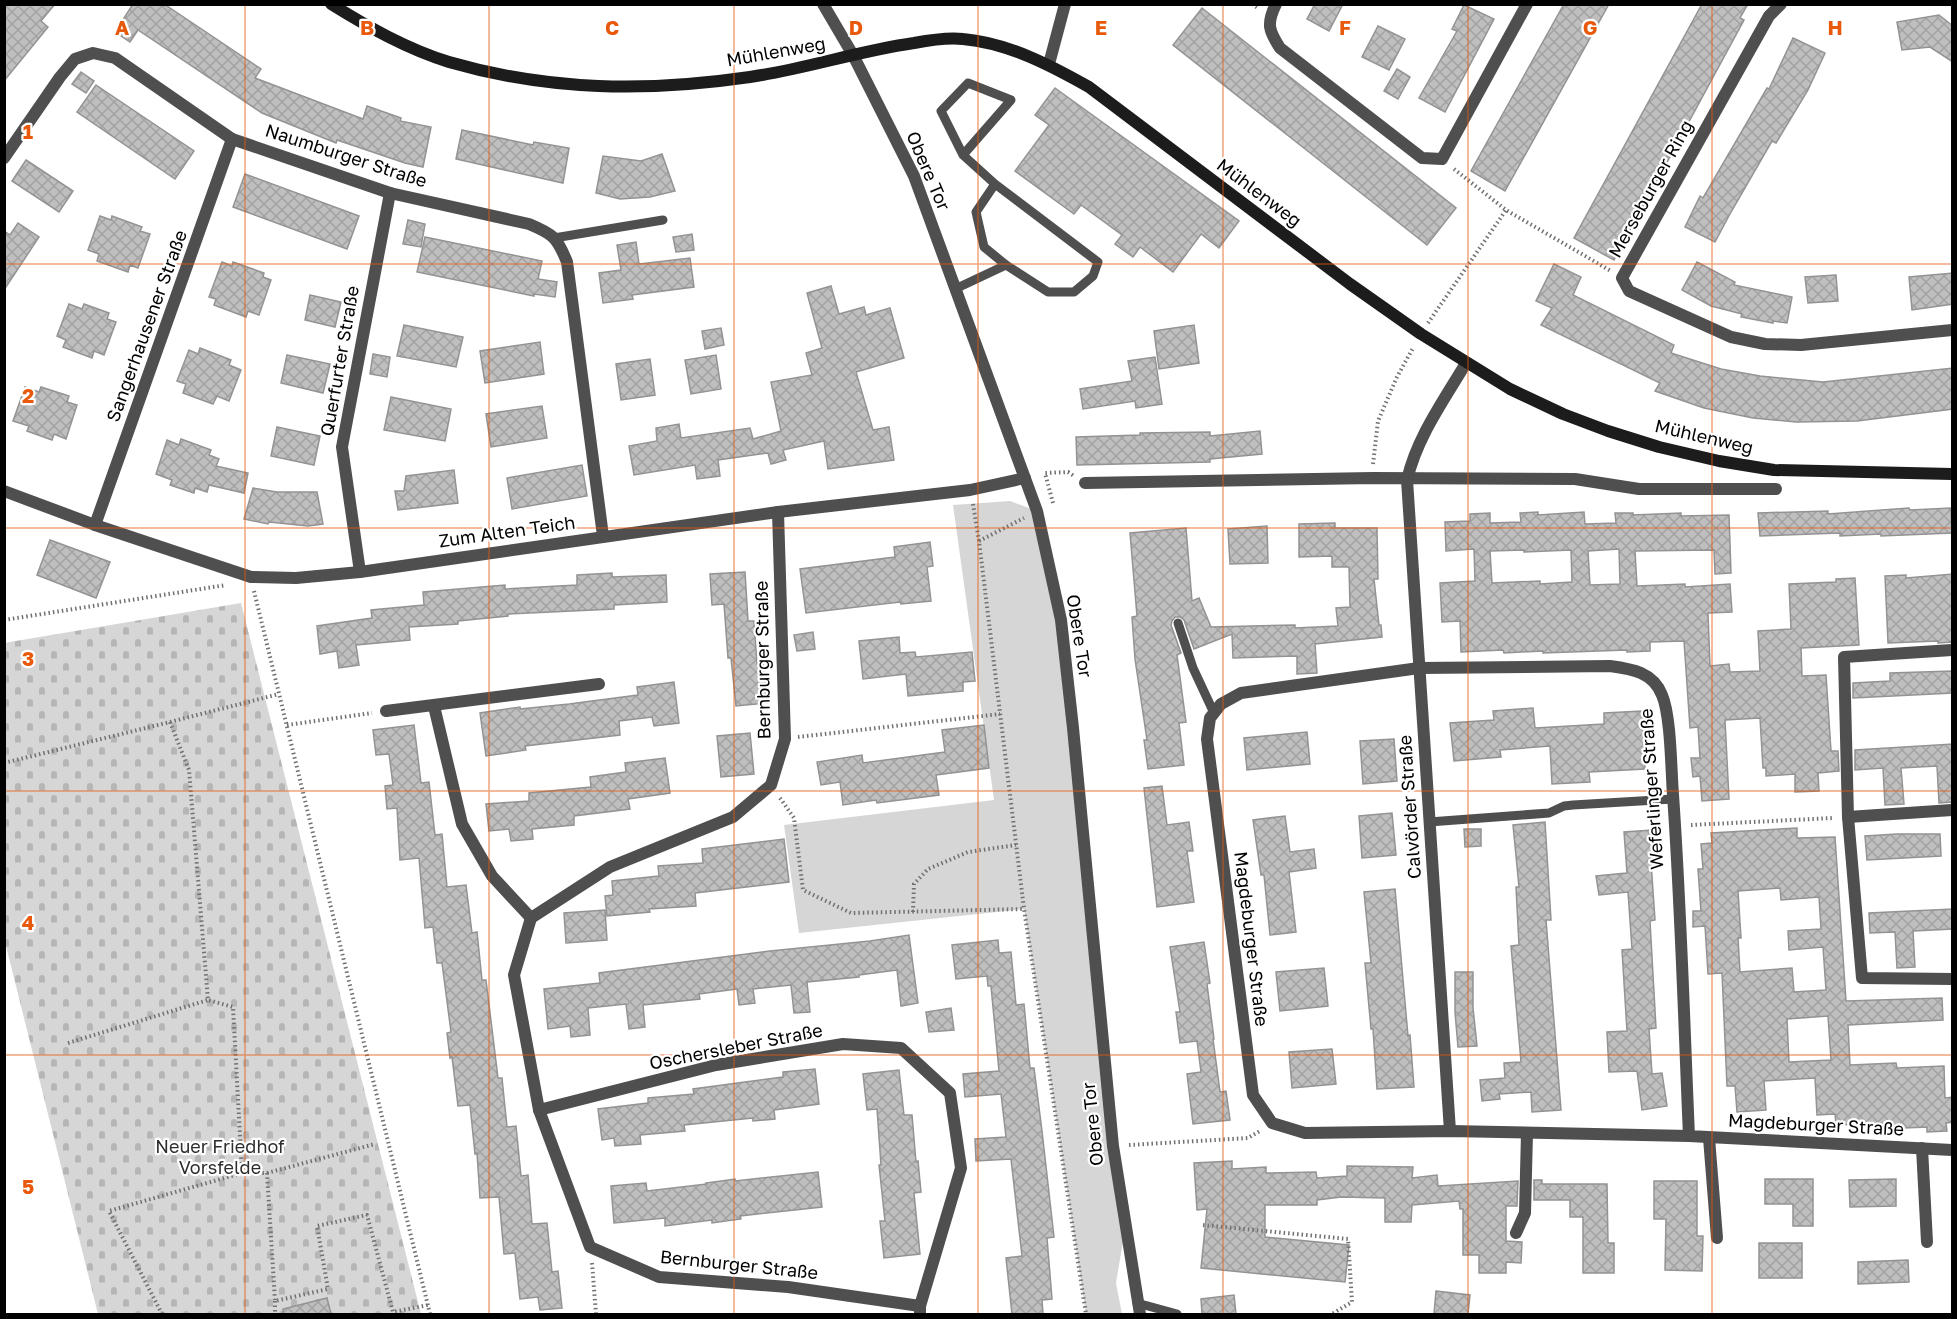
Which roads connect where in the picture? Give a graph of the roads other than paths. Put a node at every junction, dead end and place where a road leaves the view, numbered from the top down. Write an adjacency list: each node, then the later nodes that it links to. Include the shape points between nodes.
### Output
1 (331, 4): 7 (street, Mühlenweg, via 396,41 448,61 555,84 615,87 697,83 792,70)
2 (824, 4): 7 (street, Obere Tor)
3 (1065, 4): 8 (street)
4 (1276, 4): 5 (street, via 1270,16 1270,32 1281,48 1422,158 1442,159)
5 (1527, 4)
6 (1781, 4): 18 (street, Merseburger Ring, via 1768,16 1622,278 1629,291 1731,337 1765,344 1801,345)
7 (853, 55): 8 (street, Mühlenweg, via 905,44 962,39 993,44); 17 (street, Obere Tor, via 914,176)
8 (1049, 64): 19 (street, Mühlenweg, via 1089,87 1350,284)
9 (232, 139): 11 (street, Naumburger Straße, via 115,58 93,53 75,58); 13 (street, Naumburger Straße); 27 (street, Sangerhausener Straße)
10 (963, 155): 10 (lane, via 970,148 1011,100 968,83 941,111); 12 (lane)
11 (4, 158)
12 (995, 184): 16 (lane, via 976,212 984,247); 16 (lane, via 1098,262 1093,276 1074,291 1066,292 1048,292)
13 (390, 193): 15 (street, Naumburger Straße, via 528,224); 29 (street, Querfurter Straße, via 342,447)
14 (663, 220): 15 (lane)
15 (554, 237): 28 (street, via 567,262)
16 (1006, 265): 17 (lane)
17 (955, 289): 21 (street, Obere Tor)
18 (1953, 330)
19 (1466, 363): 20 (street, Mühlenweg, via 1563,414 1659,447 1774,471); 22 (street, via 1418,445)
20 (1953, 474)
21 (1025, 477): 26 (street, Zum Alten Teich, via 970,490); 53 (street, Obere Tor, via 1037,511 1061,620 1113,1146)
22 (1407, 480): 23 (street); 24 (street, via 1575,479 1639,489); 32 (street, Calvörder Straße)
23 (1085, 483)
24 (1776, 489)
25 (4, 491): 27 (street, Zum Alten Teich)
26 (778, 512): 28 (street, Zum Alten Teich); 41 (street, Bernburger Straße, via 785,739 771,785 733,817 610,867)
27 (95, 525): 29 (street, Zum Alten Teich, via 251,577 296,578)
28 (603, 536): 29 (street, Zum Alten Teich)
29 (360, 572)
30 (1178, 622): 36 (lane)
31 (1953, 650): 39 (street, via 1844,657)
32 (1419, 668): 36 (street, via 1241,693 1221,704); 37 (street, Weferlinger Straße, via 1635,669 1653,680 1663,696); 40 (street, Calvörder Straße)
33 (599, 684): 34 (street)
34 (434, 706): 35 (street); 41 (street, via 462,824 492,876)
35 (386, 711)
36 (1214, 713): 44 (street, Magdeburger Straße, via 1207,739 1253,1095 1272,1124 1305,1133)
37 (1673, 799): 40 (lane, via 1572,805 1549,813); 46 (street, Weferlinger Straße)
38 (1953, 810): 39 (street)
39 (1848, 817): 42 (street, via 1862,978)
40 (1429, 822): 44 (street, Calvörder Straße)
41 (531, 918): 43 (street, via 513,975)
42 (1953, 979)
43 (539, 1110): 54 (street, Bernburger Straße, via 590,1247 659,1277 788,1287); 54 (street, Oschersleber Straße, via 716,1065 843,1044 902,1048 950,1093 961,1168)
44 (1450, 1131): 45 (street, Magdeburger Straße)
45 (1527, 1133): 46 (street, Magdeburger Straße); 50 (street, via 1525,1213)
46 (1689, 1136): 47 (street, Magdeburger Straße)
47 (1709, 1138): 48 (street, Magdeburger Straße); 51 (street, Magdeburger Straße)
48 (1922, 1148): 49 (street, Magdeburger Straße); 52 (street, Magdeburger Straße)
49 (1953, 1150)
50 (1516, 1233)
51 (1717, 1238)
52 (1927, 1242)
53 (1139, 1309): 55 (lane)
54 (920, 1310)
55 (1177, 1314)

